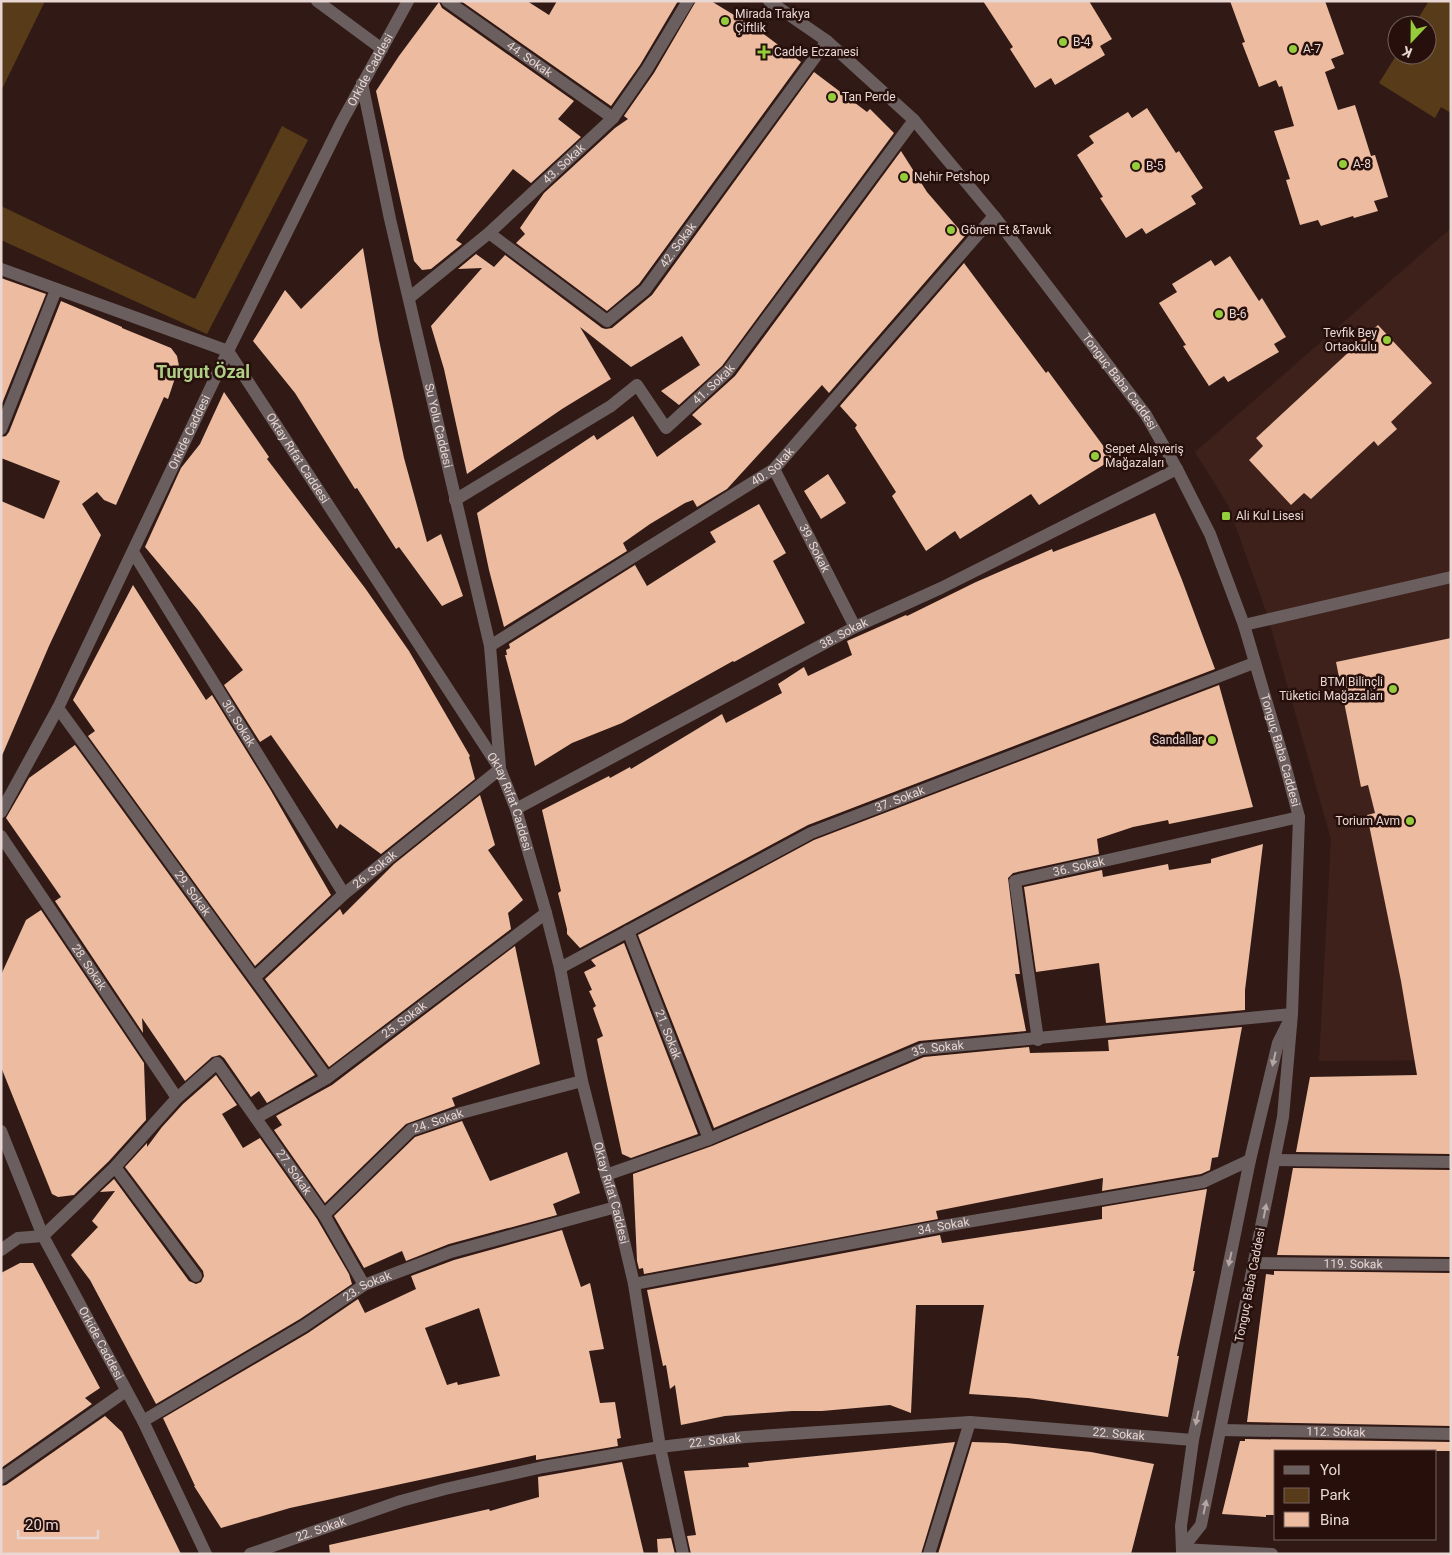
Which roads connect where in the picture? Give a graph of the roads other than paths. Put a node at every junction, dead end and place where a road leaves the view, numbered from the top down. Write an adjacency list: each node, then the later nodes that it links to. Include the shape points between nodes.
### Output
1 (317, 1): 7 (street)
2 (408, 1): 7 (street, Orkide Caddesi)
3 (447, 1): 9 (street, 44. Sokak)
4 (688, 1): 9 (street, 43. Sokak)
5 (769, 1): 6 (street, Tonguç Baba Caddesi)
6 (827, 41): 10 (street, Tonguç Baba Caddesi); 12 (street, 42. Sokak, via 645,290 607,321)
7 (382, 49): 8 (street, Orkide Caddesi)
8 (362, 83): 15 (street, Su Yolu Caddesi); 16 (street, Orkide Caddesi)
9 (613, 118): 12 (street, 43. Sokak)
10 (914, 120): 11 (street, Tonguç Baba Caddesi); 20 (street, 41. Sokak, via 728,371 666,428 637,385 612,406)
11 (994, 216): 18 (street, 40. Sokak); 19 (street, Tonguç Baba Caddesi, via 1146,415)
12 (489, 233): 15 (street, 43. Sokak)
13 (1, 269): 14 (street)
14 (56, 290): 16 (street); 17 (street)
15 (409, 298): 20 (street, Su Yolu Caddesi)
16 (228, 351): 21 (street, Orkide Caddesi); 28 (street, Oktay Rıfat Caddesi)
17 (1, 429)
18 (774, 469): 24 (street, 39. Sokak); 25 (street, 40. Sokak)
19 (1177, 469): 23 (street, Tonguç Baba Caddesi, via 1210,534); 24 (street, 38. Sokak, via 941,588)
20 (455, 500): 25 (street, Su Yolu Caddesi)
21 (133, 552): 27 (street, Orkide Caddesi); 33 (street, 30. Sokak)
22 (1451, 577): 23 (street)
23 (1244, 625): 26 (street, Tonguç Baba Caddesi)
24 (855, 626): 29 (street, 38. Sokak)
25 (490, 646): 28 (street, Su Yolu Caddesi)
26 (1254, 663): 31 (street, Tonguç Baba Caddesi); 35 (street, 37. Sokak, via 811,832)
27 (58, 708): 30 (street, Orkide Caddesi); 37 (street, 29. Sokak)
28 (500, 769): 29 (street, Oktay Rıfat Caddesi); 33 (street, 26. Sokak)
29 (516, 809): 34 (street, Oktay Rıfat Caddesi)
30 (1, 812)
31 (1299, 817): 38 (street, Tonguç Baba Caddesi); 39 (street, 36. Sokak, via 1015,881)
32 (1, 836): 42 (street, 28. Sokak)
33 (344, 894): 37 (street, 26. Sokak)
34 (546, 913): 36 (street, Oktay Rıfat Caddesi); 40 (street, 25. Sokak)
35 (628, 931): 36 (street, 37. Sokak); 45 (street, 21. Sokak)
36 (560, 968): 41 (street, Oktay Rıfat Caddesi)
37 (255, 977): 40 (street, 29. Sokak)
38 (1292, 1014): 39 (street, 35. Sokak); 46 (street, Tonguç Baba Caddesi, one-way to 46, via 1278,1043); 47 (street, Tonguç Baba Caddesi, via 1283,1117)
39 (1038, 1040): 45 (street, 35. Sokak, via 922,1049)
40 (327, 1078): 43 (street, 25. Sokak)
41 (582, 1081): 50 (street, Oktay Rıfat Caddesi); 52 (street, 24. Sokak, via 460,1113 411,1130)
42 (177, 1098): 43 (street, 27. Sokak, via 217,1063); 49 (street)
43 (256, 1118): 52 (street, 27. Sokak)
44 (1, 1130): 53 (street, Orkide Caddesi)
45 (709, 1139): 50 (street, 35. Sokak)
46 (1250, 1160): 58 (street, 34. Sokak, via 1203,1182 937,1227); 65 (street, Tonguç Baba Caddesi, one-way to 65)
47 (1275, 1160): 48 (street); 55 (street, Tonguç Baba Caddesi, one-way to 47)
48 (1451, 1162)
49 (115, 1167): 53 (street); 57 (street)
50 (606, 1176): 51 (street, Oktay Rıfat Caddesi)
51 (616, 1207): 58 (street, Oktay Rıfat Caddesi); 59 (street, 23. Sokak, via 451,1252)
52 (324, 1215): 59 (street, 27. Sokak)
53 (43, 1236): 54 (street, via 18,1238); 60 (street, Orkide Caddesi)
54 (1, 1250)
55 (1255, 1262): 56 (street, 119. Sokak); 63 (street, Tonguç Baba Caddesi)
56 (1451, 1265)
57 (196, 1276)
58 (634, 1284): 66 (street, Oktay Rıfat Caddesi)
59 (364, 1285): 61 (street, 23. Sokak, via 304,1326)
60 (126, 1391): 61 (street, Orkide Caddesi); 67 (street)
61 (143, 1421): 69 (street, Orkide Caddesi)
62 (970, 1422): 65 (street, 22. Sokak); 66 (street, 22. Sokak, via 745,1437); 72 (street)
63 (1221, 1430): 64 (street, 112. Sokak); 68 (street, Tonguç Baba Caddesi, one-way to 63, via 1201,1525)
64 (1451, 1434)
65 (1193, 1440): 68 (street, Tonguç Baba Caddesi, via 1181,1526)
66 (660, 1447): 70 (street, 22. Sokak, via 543,1467 445,1489 401,1501); 71 (street, Oktay Rıfat Caddesi)
67 (1, 1478)
68 (1181, 1551): 73 (street)
69 (206, 1554)
70 (250, 1554)
71 (683, 1554)
72 (929, 1554)
73 (1272, 1554)

